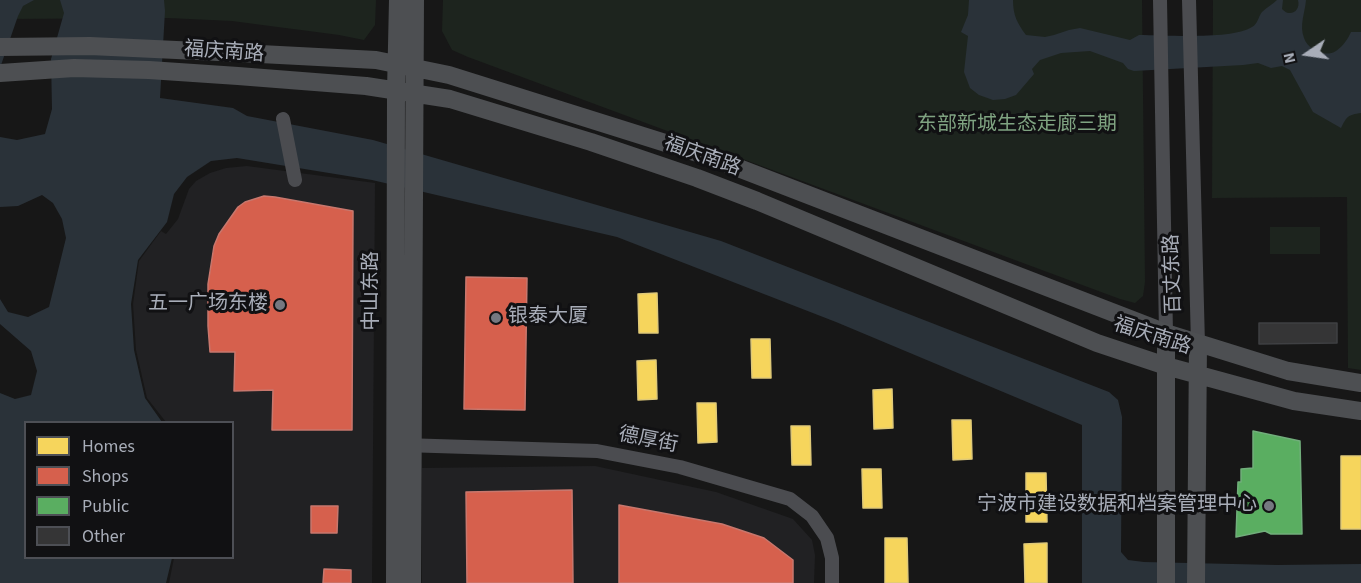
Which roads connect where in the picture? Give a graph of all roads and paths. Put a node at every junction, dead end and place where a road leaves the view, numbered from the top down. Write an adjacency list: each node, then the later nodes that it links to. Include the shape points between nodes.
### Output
1 (398, 0): 6 (main road, 中山东路)
2 (415, 0): 6 (main road, 中山东路)
3 (1160, 0): 11 (street, 百丈东路)
4 (1189, 0): 12 (street, 百丈东路)
5 (0, 47): 6 (main road, 福庆南路, via 241,52)
6 (405, 66): 8 (main road, 中山东路); 11 (main road, 福庆南路, via 449,75 710,157)
7 (0, 73): 8 (main road, 福庆南路, via 74,68 149,70)
8 (405, 92): 13 (main road, 福庆南路, via 450,99 697,178 1097,343); 17 (main road, 中山东路)
9 (283, 119): 10 (street)
10 (295, 180)
11 (1166, 333): 12 (main road, 福庆南路); 13 (main road, 百丈东路)
12 (1198, 344): 14 (main road, 百丈东路); 15 (main road, 福庆南路, via 1288,371)
13 (1166, 366): 14 (main road, 福庆南路); 22 (main road, 百丈东路)
14 (1198, 375): 16 (main road, 福庆南路, via 1294,401); 18 (main road, 百丈东路)
15 (1361, 383)
16 (1361, 411)
17 (404, 445): 19 (main road, 中山东路); 20 (main road, 中山东路); 21 (street, 德厚街, via 597,451 680,467 790,499 812,516 827,538)
18 (1196, 575)
19 (394, 583)
20 (412, 583)
21 (832, 583)
22 (1166, 583)

